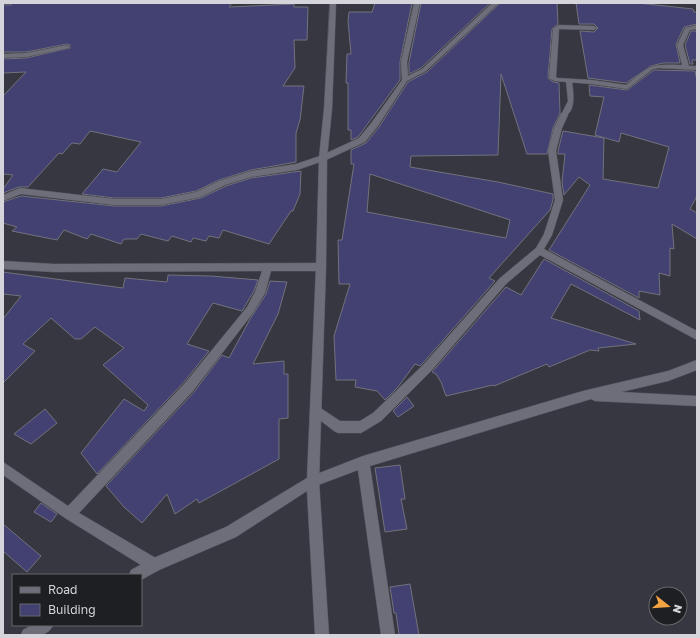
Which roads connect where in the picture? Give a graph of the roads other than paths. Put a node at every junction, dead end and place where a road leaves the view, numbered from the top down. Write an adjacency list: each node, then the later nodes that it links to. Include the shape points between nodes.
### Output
1 (333, 3): 13 (street)
2 (417, 3): 10 (street, via 404,62)
3 (496, 3): 10 (street, via 424,70)
4 (697, 27): 8 (street, via 687,29 680,45)
5 (594, 28): 11 (street, via 558,27 556,30 552,78)
6 (67, 46): 7 (street, via 26,55)
7 (3, 56)
8 (686, 67): 9 (street); 11 (street, via 651,68 627,87)
9 (697, 68)
10 (405, 80): 13 (street, via 362,140)
11 (569, 81): 12 (lane, via 571,101)
12 (564, 114): 15 (street, via 552,151 559,200 548,234)
13 (323, 158): 14 (street, via 297,167 251,174 222,183 198,195 161,202 114,202 20,191); 18 (street)
14 (3, 198)
15 (539, 250): 19 (street); 23 (street, via 503,281 428,367 377,417 361,427 338,427)
16 (3, 265): 17 (street, via 54,268)
17 (268, 267): 18 (street); 27 (street, via 260,293 250,310 189,387)
18 (321, 267): 23 (street)
19 (697, 336)
20 (697, 365): 21 (street, via 668,376)
21 (583, 396): 22 (street); 24 (street)
22 (697, 401)
23 (316, 410): 26 (street)
24 (363, 462): 26 (street); 33 (street)
25 (3, 468): 27 (street)
26 (313, 481): 28 (street, via 231,532); 32 (street)
27 (69, 514): 28 (street)
28 (154, 565): 29 (street)
29 (138, 574)
30 (44, 626): 31 (street)
31 (28, 635)
32 (322, 635)
33 (388, 635)

